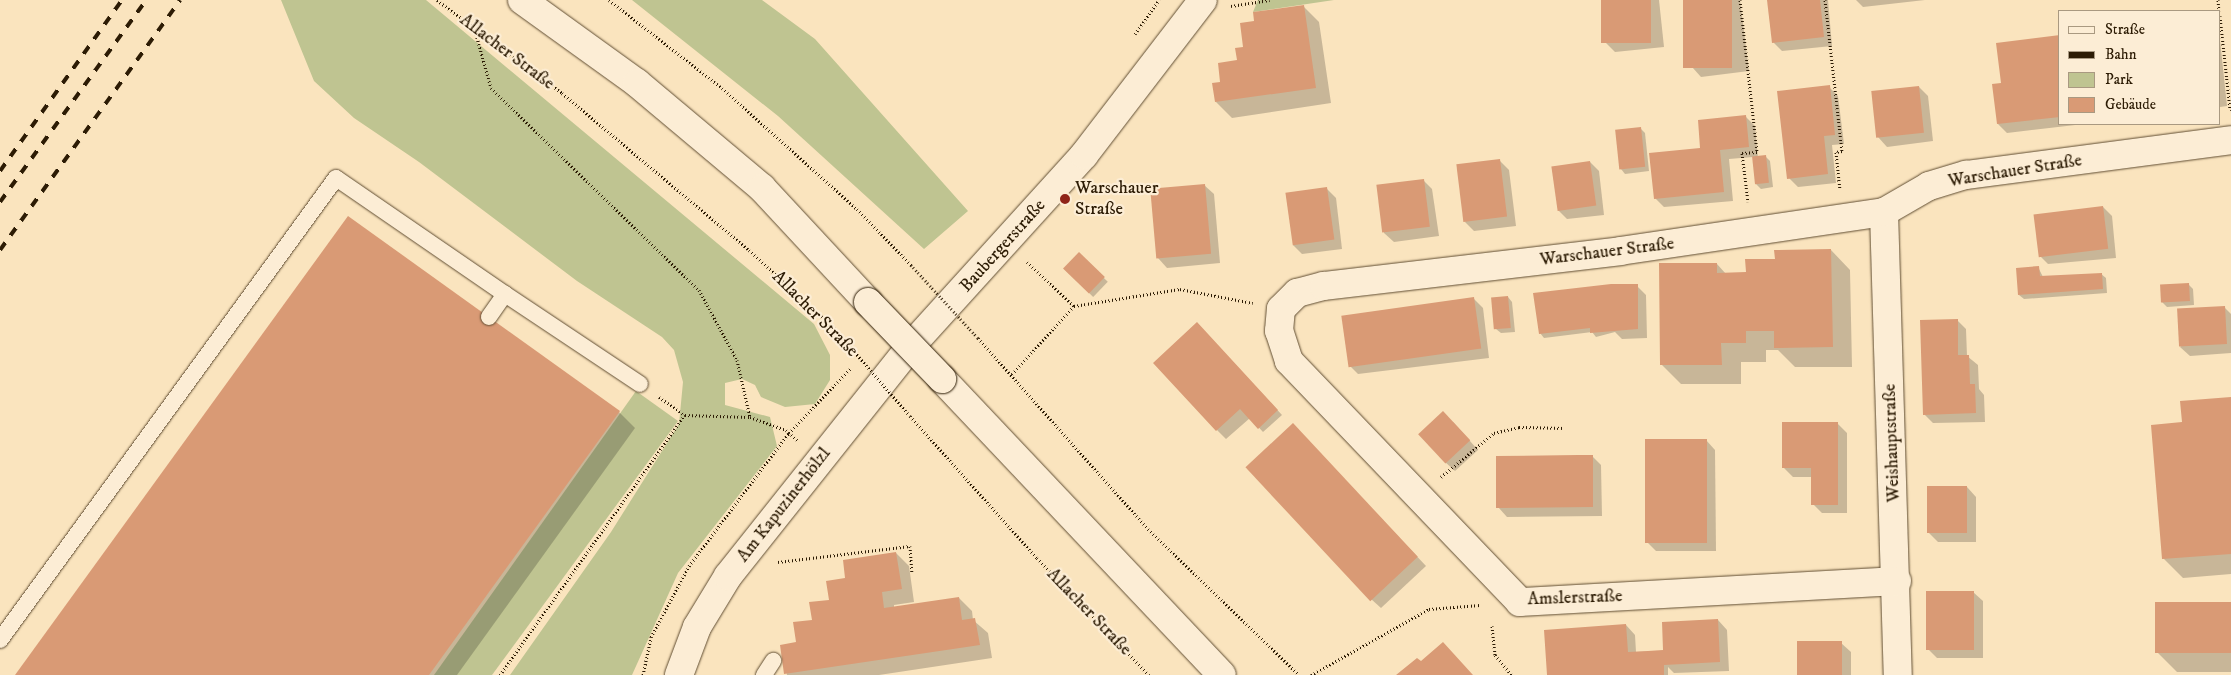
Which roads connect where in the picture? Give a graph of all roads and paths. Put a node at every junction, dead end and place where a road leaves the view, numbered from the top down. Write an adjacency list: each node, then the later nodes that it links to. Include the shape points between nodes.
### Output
1 (437, 0): 7 (path, Allacher Straße)
2 (522, 0): 37 (street, bridge, via 637,83 762,188)
3 (609, 0): 19 (path, bridge, via 729,94 857,208)
4 (1203, 0): 13 (street, Baubergerstraße, via 1084,155)
5 (1740, 0): 12 (path, via 1757,152 1742,153)
6 (1825, 0): 11 (path, via 1842,151 1836,152)
7 (474, 27): 22 (path, via 491,88 699,290 738,360); 36 (path, Allacher Straße, bridge, via 569,99 749,250 834,328 1037,558)
8 (2221, 27): 9 (path)
9 (2230, 127): 10 (street, Warschauer Straße, via 1966,175 1929,186)
10 (1884, 212): 11 (street, Warschauer Straße); 28 (street, Weishauptstraße)
11 (1843, 218): 12 (street, Warschauer Straße)
12 (1751, 233): 16 (street, Warschauer Straße, via 1324,286 1296,293)
13 (1007, 242): 15 (path); 18 (street, Baubergerstraße)
14 (505, 294): 17 (lane); 20 (lane); 31 (lane, via 336,178)
15 (1074, 306): 16 (path, via 1180,289); 19 (path)
16 (1281, 309): 25 (street, Amslerstraße, via 1279,331 1289,361)
17 (489, 317)
18 (910, 347): 24 (street, Am Kapuzinerhölzl)
19 (1012, 374): 38 (path, via 1148,529)
20 (640, 384): 21 (path)
21 (685, 415): 22 (path); 33 (path)
22 (750, 417): 24 (path, via 786,430)
23 (1564, 428): 25 (path, via 1519,427 1494,433)
24 (821, 459): 26 (street, Am Kapuzinerhölzl)
25 (1420, 494): 29 (street, Amslerstraße)
26 (741, 560): 27 (path, via 791,563 910,546); 34 (street, Am Kapuzinerhölzl, via 697,627)
27 (912, 573)
28 (1897, 581): 29 (street, Amslerstraße); 41 (street, Weishauptstraße)
29 (1520, 602): 39 (path, via 1429,609)
30 (1492, 626): 40 (path, via 1495,655)
31 (0, 640)
32 (773, 661): 35 (lane)
33 (500, 675)
34 (678, 675)
35 (764, 675)
36 (1149, 675)
37 (1222, 675)
38 (1299, 675)
39 (1311, 675)
40 (1512, 675)
41 (1898, 675)

